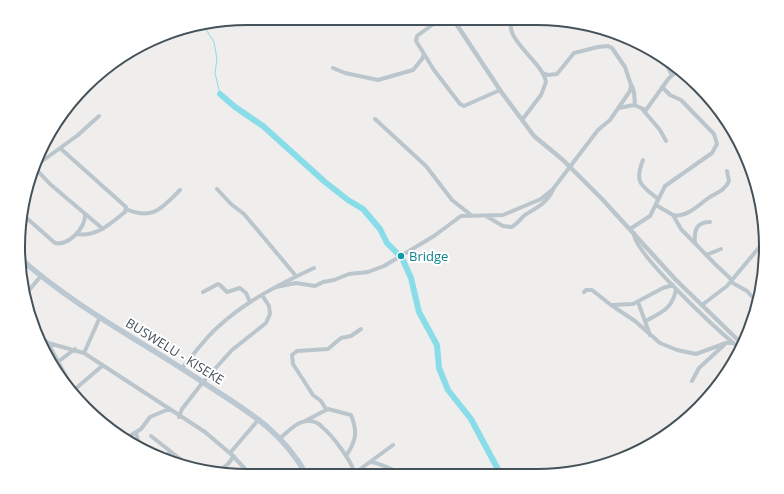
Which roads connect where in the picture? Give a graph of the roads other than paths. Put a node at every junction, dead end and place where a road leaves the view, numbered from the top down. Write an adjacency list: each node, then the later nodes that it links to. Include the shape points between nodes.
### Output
1 (432, 25): 4 (street, via 417,36 416,41)
2 (457, 25): 12 (street)
3 (510, 25): 7 (street, via 516,41)
4 (424, 54): 5 (street, via 413,70 378,80); 12 (street, via 461,105 466,106)
5 (333, 68)
6 (668, 68): 9 (street)
7 (543, 73): 10 (street, via 557,74 574,54 608,46 621,60); 18 (street, via 546,86)
8 (675, 73): 9 (street)
9 (672, 75): 11 (street)
10 (631, 85): 13 (street); 14 (street)
11 (662, 87): 15 (street, via 648,108); 29 (street, via 670,95 681,100 714,134 717,144 712,153 665,186)
12 (500, 90): 18 (street)
13 (635, 105): 14 (street); 15 (street)
14 (619, 108): 23 (street, via 598,130)
15 (642, 110): 19 (street)
16 (100, 116): 20 (street)
17 (375, 119): 33 (street, via 426,166 452,200)
18 (522, 120): 23 (street, via 534,136)
19 (666, 141)
20 (60, 148): 22 (street); 31 (street, via 124,204)
21 (643, 160): 29 (street, via 638,174 639,181 645,190)
22 (43, 161)
23 (570, 167): 27 (street); 38 (street)
24 (727, 171): 35 (street, via 729,181 721,191 682,215)
25 (39, 172): 32 (street)
26 (217, 189): 49 (street, via 244,214)
27 (553, 189): 34 (street, via 541,199 508,213); 34 (street, via 540,206 511,228)
28 (180, 190): 31 (street, via 156,212 141,215)
29 (658, 199): 30 (street)
30 (656, 205): 35 (street); 38 (street, via 650,216)
31 (126, 209): 39 (street)
32 (85, 215): 39 (street); 41 (street, via 83,225)
33 (472, 215): 34 (street); 52 (street, via 461,216 406,254 375,270 349,274 317,286 296,283)
34 (482, 215)
35 (673, 215): 42 (street, via 677,224)
36 (27, 218): 41 (street, via 55,243 63,243)
37 (710, 222): 42 (street, via 697,227 694,233)
38 (630, 229): 40 (street)
39 (103, 230): 41 (street)
40 (634, 233): 51 (street, via 634,238 651,263); 62 (street)
41 (76, 234)
42 (695, 243): 45 (street)
43 (759, 248): 50 (street)
44 (721, 249): 45 (street)
45 (706, 256): 50 (street)
46 (25, 262): 48 (main road, BUSWELU - KISEKE)
47 (314, 268): 49 (street)
48 (41, 276): 54 (street); 63 (main road, BUSWELU - KISEKE)
49 (296, 276): 52 (street)
50 (732, 281): 58 (street); 62 (street)
51 (673, 285): 53 (street); 60 (street)
52 (276, 286): 57 (street)
53 (676, 289): 64 (street, via 671,305); 67 (street)
54 (29, 290)
55 (203, 292): 59 (street, via 218,284 227,292 240,288)
56 (584, 292): 61 (street, via 592,290)
57 (262, 295): 59 (street); 81 (street, via 269,306 270,314 266,323 232,350)
58 (753, 297)
59 (250, 302): 78 (street, via 217,327)
60 (638, 302): 61 (street, via 627,306); 64 (street)
61 (611, 305): 66 (street)
62 (702, 305): 68 (street)
63 (100, 317): 75 (street); 78 (main road, BUSWELU - KISEKE)
64 (646, 321): 66 (street)
65 (360, 329): 83 (street, via 351,336 341,338 328,349 297,351 292,355 293,364)
66 (651, 335): 69 (street, via 667,346 692,354)
67 (729, 339): 69 (street); 70 (street)
68 (738, 340)
69 (726, 343): 70 (street); 80 (street, via 699,368)
70 (733, 343): 72 (street)
71 (48, 344): 73 (street)
72 (736, 345)
73 (75, 349): 75 (street); 76 (street)
74 (51, 350): 76 (street)
75 (84, 353): 77 (street)
76 (59, 361): 79 (street)
77 (102, 366): 82 (street); 84 (street)
78 (182, 368): 81 (main road, BUSWELU - KISEKE)
79 (67, 377)
80 (692, 381)
81 (203, 382): 85 (street); 86 (main road, BUSWELU - KISEKE)
82 (76, 388)
83 (326, 409): 87 (street); 97 (street, via 335,409 352,417 355,441)
84 (169, 410): 85 (street); 88 (street, via 150,417)
85 (179, 416): 96 (street, via 205,432)
86 (259, 419): 91 (main road, BUSWELU - KISEKE); 96 (street)
87 (304, 422): 91 (street); 97 (street, via 317,423 322,427)
88 (136, 433): 89 (street); 92 (street)
89 (131, 436)
90 (151, 436): 94 (street)
91 (280, 438): 102 (main road, BUSWELU - KISEKE)
92 (138, 440)
93 (393, 445): 99 (street)
94 (171, 452): 95 (street); 98 (street)
95 (168, 454)
96 (232, 455): 100 (street); 101 (street)
97 (346, 456): 103 (street)
98 (178, 458)
99 (370, 462): 104 (street); 105 (street, via 385,465)
100 (221, 467)
101 (245, 469)
102 (302, 469)
103 (354, 469)
104 (361, 469)
105 (389, 469)

